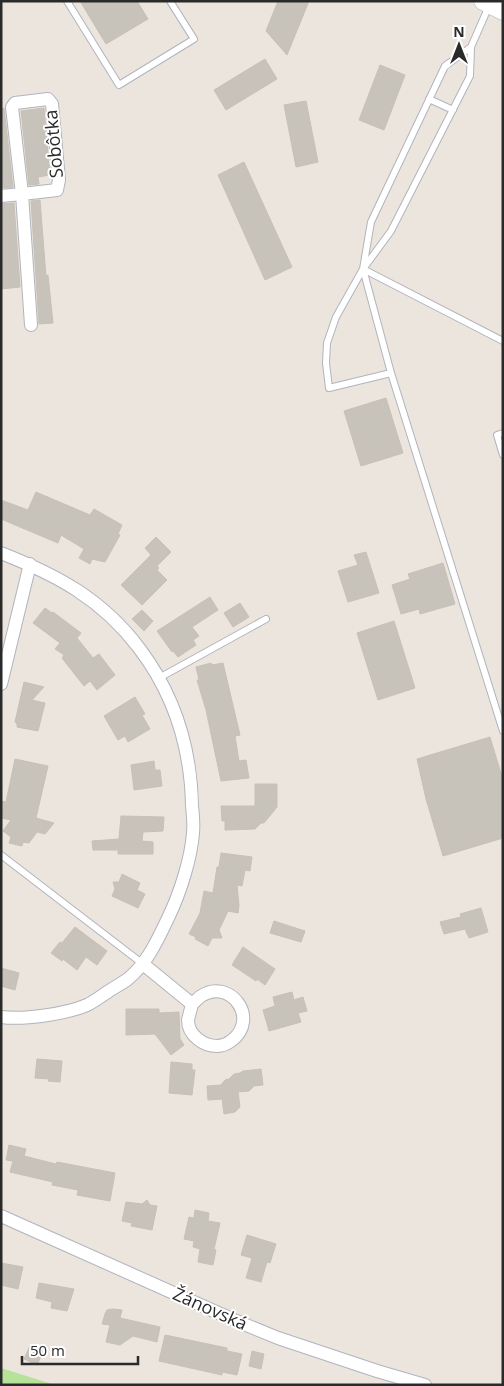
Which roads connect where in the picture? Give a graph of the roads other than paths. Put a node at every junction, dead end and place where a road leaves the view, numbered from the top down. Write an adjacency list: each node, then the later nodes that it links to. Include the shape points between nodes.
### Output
1 (67, 1): 2 (lane, via 119,85 194,40)
2 (170, 1)
3 (492, 5): 4 (lane)
4 (471, 47): 5 (lane, via 445,66); 6 (lane, via 470,76)
5 (429, 100): 6 (lane); 9 (lane, via 371,222)
6 (452, 110): 9 (lane, via 391,231)
7 (22, 194): 7 (street, Sobôtka, via 12,107 15,103 48,99 52,104 59,180 57,190); 8 (street, Sobôtka); 10 (street, Sobôtka)
8 (1, 196)
9 (363, 269): 11 (lane); 12 (lane); 12 (lane, via 336,317 327,343 329,388)
10 (31, 325)
11 (503, 341)
12 (391, 373): 20 (lane)
13 (503, 434): 14 (lane, via 497,435)
14 (503, 455)
15 (1, 553): 16 (street)
16 (30, 564): 18 (street, via 70,584 98,604 140,648); 19 (street)
17 (266, 619): 18 (lane)
18 (159, 678): 22 (street, via 184,741 192,784 193,833 177,898 155,948)
19 (1, 684)
20 (503, 731)
21 (1, 855): 22 (lane)
22 (143, 964): 23 (street); 24 (street, via 128,979 86,1005 50,1015)
23 (192, 1004): 23 (street, via 188,1020 196,1038 207,1045 218,1046 237,1037 243,1025 243,1014 239,1003 230,995 214,991)
24 (1, 1017)
25 (1, 1216): 26 (street, Žánovská, via 278,1338)
26 (425, 1385)

